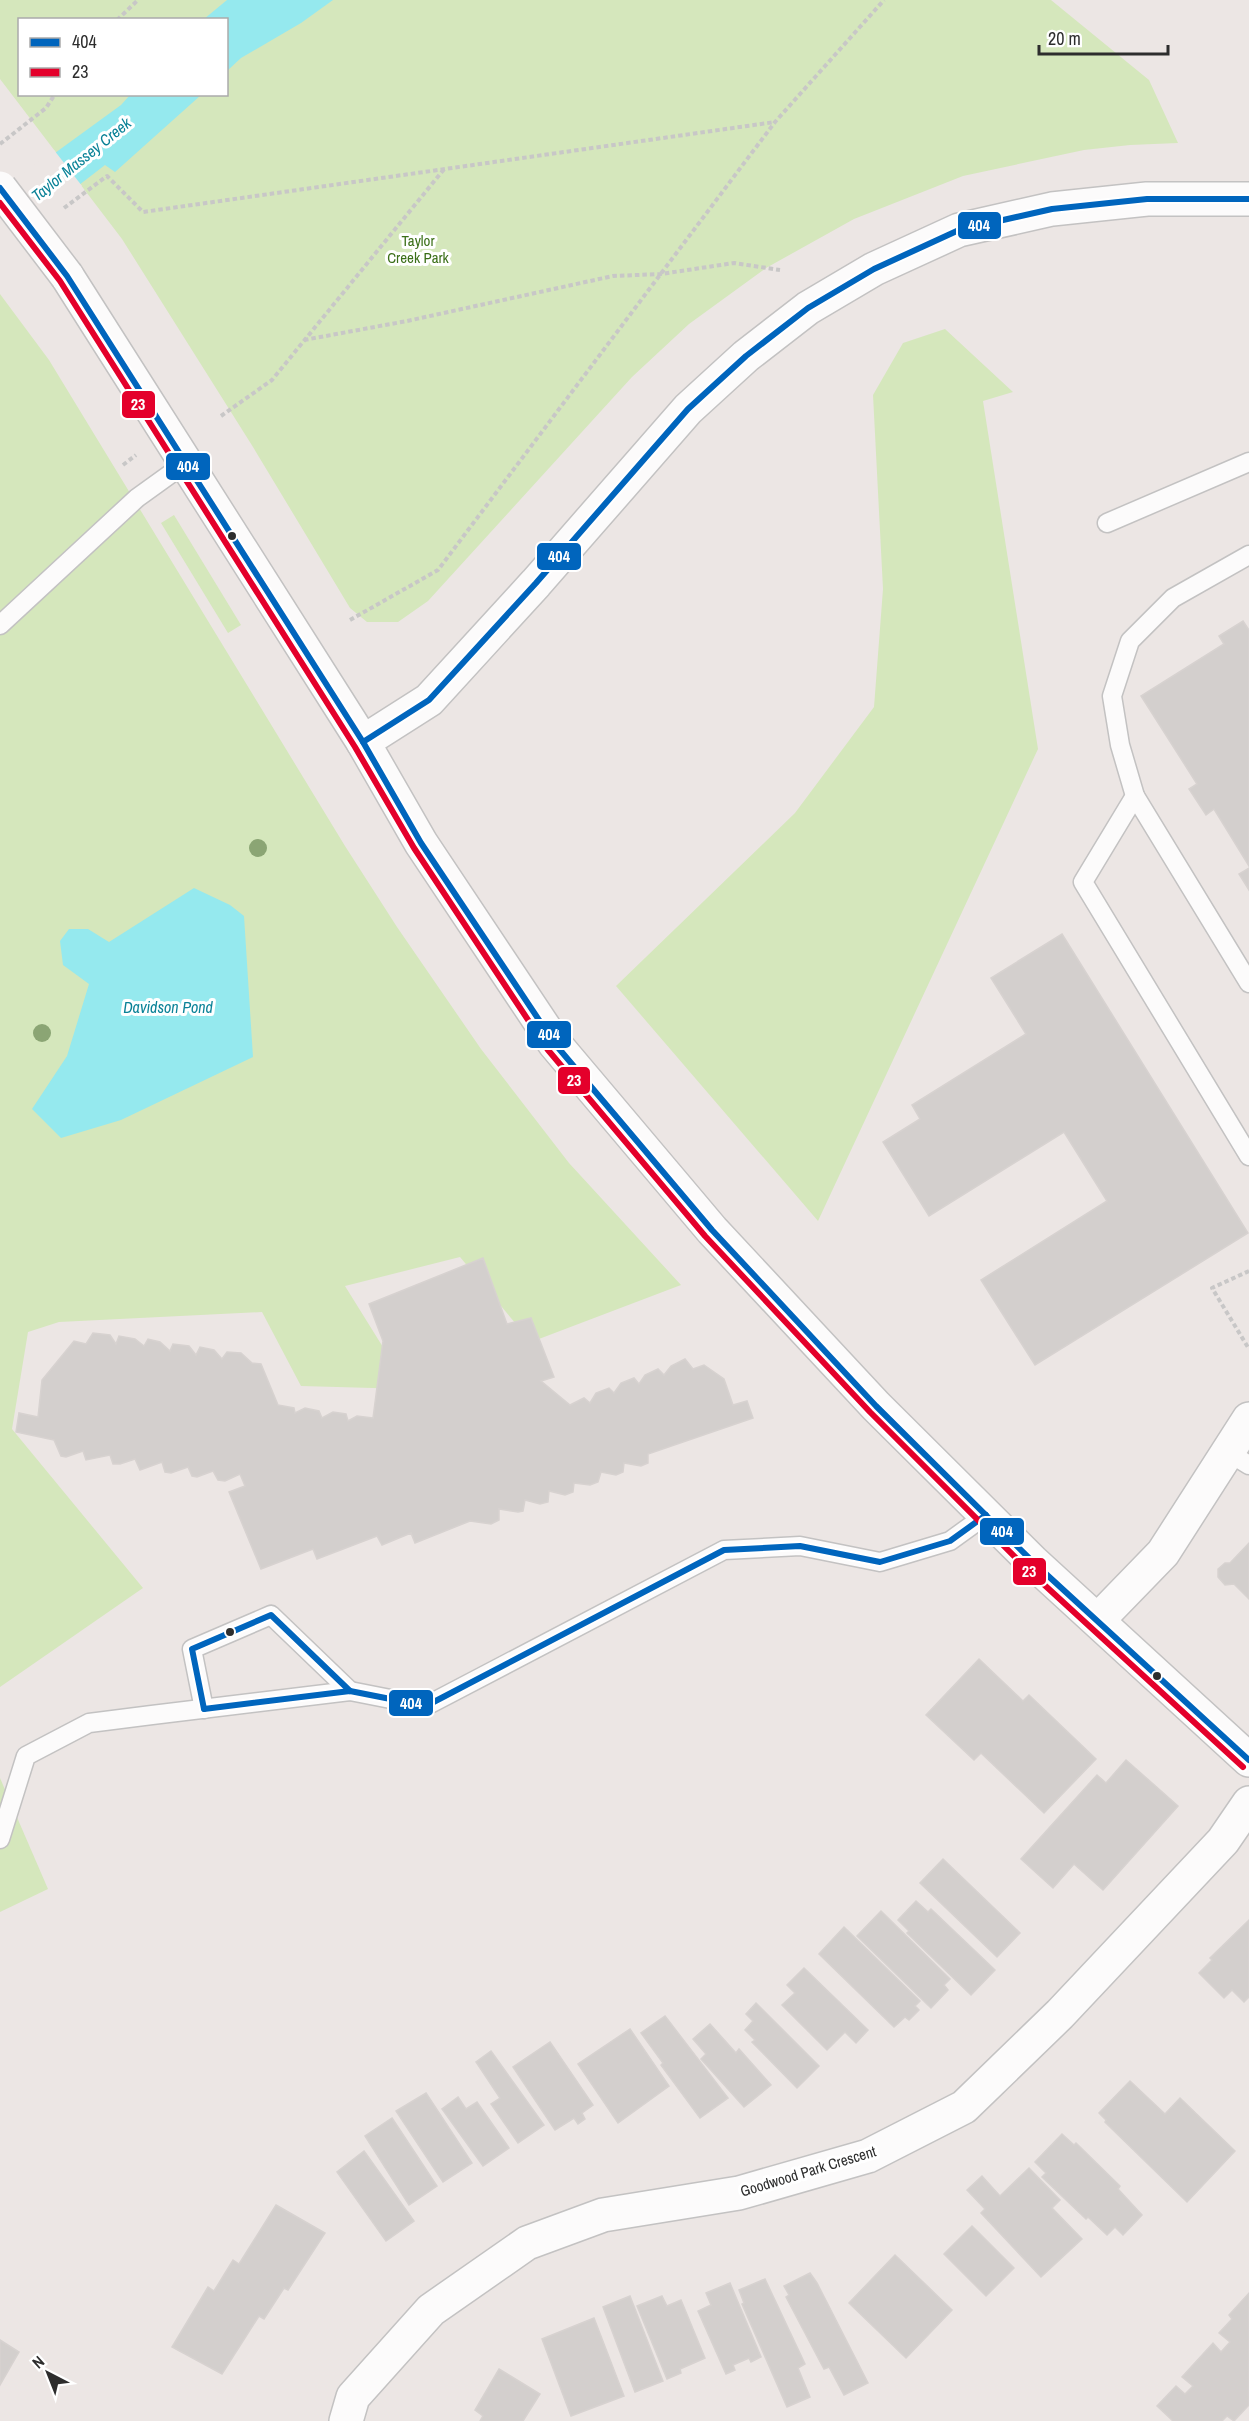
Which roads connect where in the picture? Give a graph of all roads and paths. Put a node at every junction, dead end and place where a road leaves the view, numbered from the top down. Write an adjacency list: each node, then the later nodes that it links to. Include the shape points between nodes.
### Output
1 (138, 0): 3 (path)
2 (884, 0): 5 (path)
3 (119, 18)
4 (54, 96): 6 (path, via 46,108)
5 (775, 122): 7 (path); 12 (path)
6 (0, 144)
7 (446, 167): 8 (path, via 143,212); 13 (path)
8 (107, 176)
9 (0, 188): 15 (street, bridge, via 66,276)
10 (1249, 199): 21 (street, via 1147,199 1052,209 959,230 874,269 808,308 746,356 688,410 429,700)
11 (780, 270): 12 (path, via 734,263)
12 (661, 274): 13 (path, via 613,276); 19 (path, via 438,570)
13 (304, 340): 14 (path, via 272,380)
14 (221, 416)
15 (187, 462): 20 (lane, via 137,498); 21 (street)
16 (1249, 462): 17 (lane)
17 (1107, 523)
18 (1249, 555): 22 (lane, via 1173,598 1130,641 1112,696 1120,745)
19 (350, 621)
20 (0, 625)
21 (363, 742): 29 (street, via 421,843 555,1044 712,1230 876,1406)
22 (1135, 796): 23 (lane); 24 (lane, via 1083,882)
23 (1249, 983)
24 (1249, 1156)
25 (1249, 1271): 26 (path, via 1212,1288)
26 (1249, 1349)
27 (1249, 1419): 28 (street)
28 (1238, 1459): 30 (street, via 1163,1553)
29 (986, 1515): 30 (street); 31 (lane, via 950,1541 880,1562 800,1546 724,1550 426,1706)
30 (1098, 1620): 33 (street)
31 (350, 1691): 32 (lane); 32 (lane, via 271,1615 192,1649)
32 (204, 1709): 35 (lane, via 89,1724 26,1756)
33 (1249, 1760)
34 (1249, 1803): 36 (street, Goodwood Park Crescent, via 1215,1850 1060,2014 964,2107 868,2156 739,2193 603,2216 527,2243 431,2310 353,2397)
35 (0, 1839)
36 (346, 2421)

